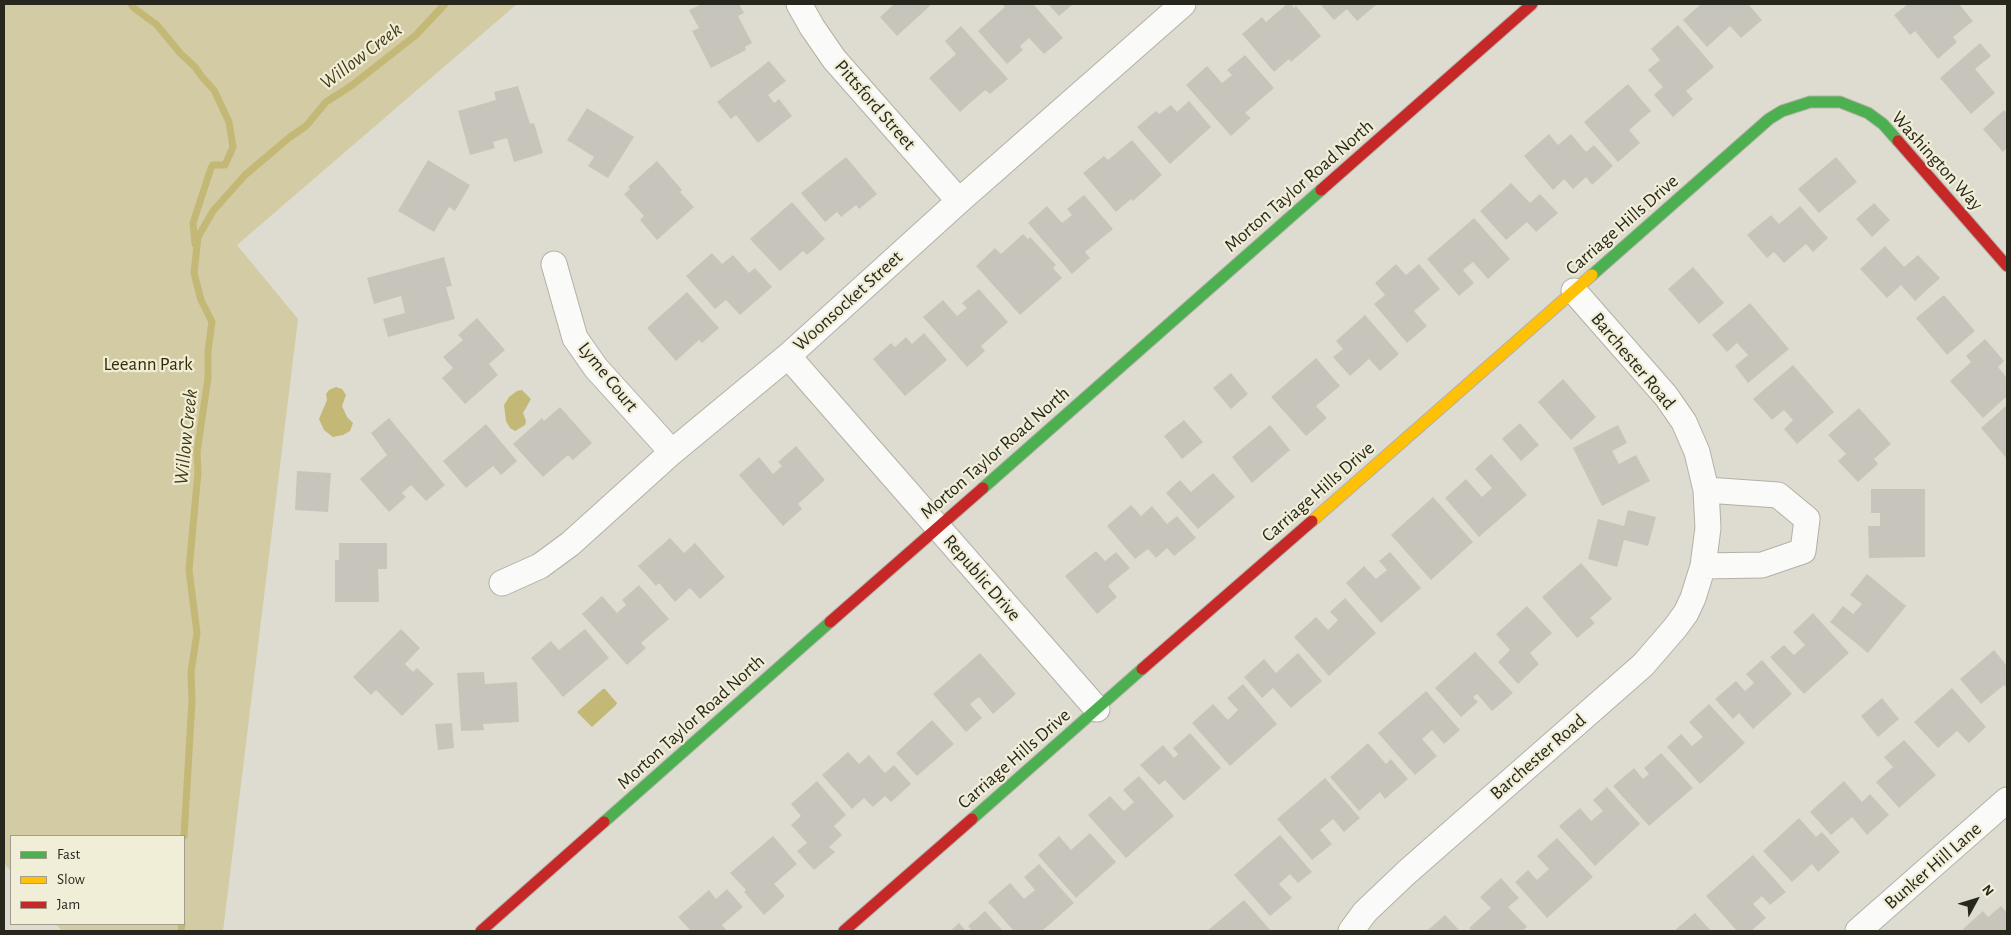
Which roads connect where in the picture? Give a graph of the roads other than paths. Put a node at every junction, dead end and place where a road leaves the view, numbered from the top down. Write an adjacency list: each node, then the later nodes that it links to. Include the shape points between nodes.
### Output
1 (799, 4): 5 (street, Pittsford Street, via 834,59)
2 (1183, 4): 5 (street, Woonsocket Street)
3 (1532, 4): 12 (street, Morton Taylor Road North)
4 (1826, 101): 7 (street, Washington Way, via 1854,106 1883,124); 8 (street, Carriage Hills Drive, via 1796,105 1769,119)
5 (959, 201): 9 (street, Woonsocket Street)
6 (554, 264): 10 (street, Lyme Court, via 575,338 596,368)
7 (2007, 266)
8 (1574, 291): 11 (street, Barchester Road, via 1666,396 1684,422 1697,452); 15 (street, Carriage Hills Drive)
9 (788, 356): 10 (street, Woonsocket Street); 12 (street, Republic Drive)
10 (672, 452): 14 (street, Woonsocket Street, via 570,544 540,566)
11 (1706, 490): 13 (street, Barchester Road, via 1708,528); 13 (street, via 1778,495 1807,519 1803,551 1762,565)
12 (938, 527): 15 (street, Republic Drive); 17 (street, Morton Taylor Road North)
13 (1703, 566): 19 (street, Barchester Road, via 1686,613 1643,665 1406,873 1365,912)
14 (502, 583)
15 (1097, 709): 18 (street, Carriage Hills Drive)
16 (2007, 800): 20 (street, Bunker Hill Lane)
17 (481, 931)
18 (844, 931)
19 (1351, 931)
20 (1858, 931)

